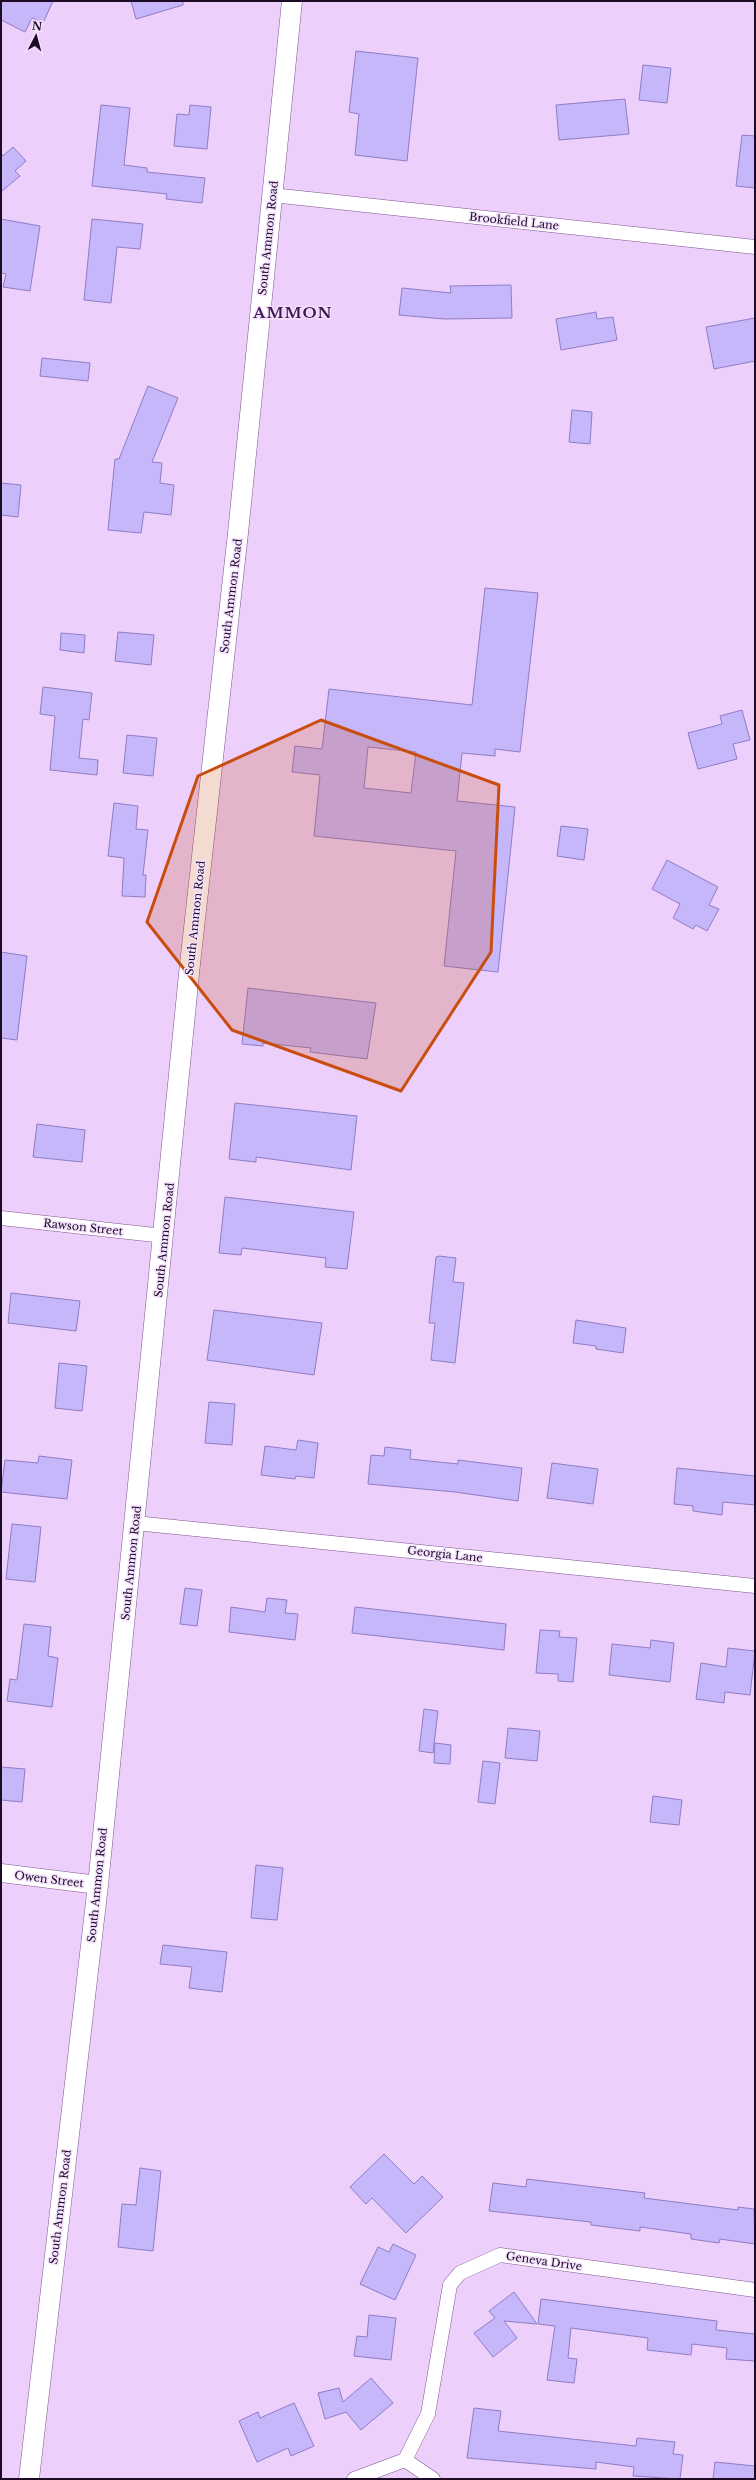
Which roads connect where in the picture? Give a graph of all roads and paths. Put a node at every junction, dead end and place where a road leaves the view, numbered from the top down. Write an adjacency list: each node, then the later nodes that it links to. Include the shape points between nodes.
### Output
1 (292, 1): 2 (main road, South Ammon Road)
2 (272, 195): 3 (street, Brookfield Lane); 5 (main road, South Ammon Road, via 191,956)
3 (755, 247)
4 (1, 1218): 5 (street, Rawson Street)
5 (164, 1236): 6 (main road, South Ammon Road)
6 (135, 1523): 7 (street, Georgia Lane); 9 (main road, South Ammon Road)
7 (755, 1586)
8 (1, 1872): 9 (street, Owen Street)
9 (98, 1885): 12 (main road, South Ammon Road)
10 (755, 2290): 11 (street, Geneva Drive, via 500,2255 460,2273 450,2285 428,2414)
11 (405, 2460): 13 (street); 14 (street)
12 (29, 2479)
13 (354, 2479)
14 (433, 2479)

